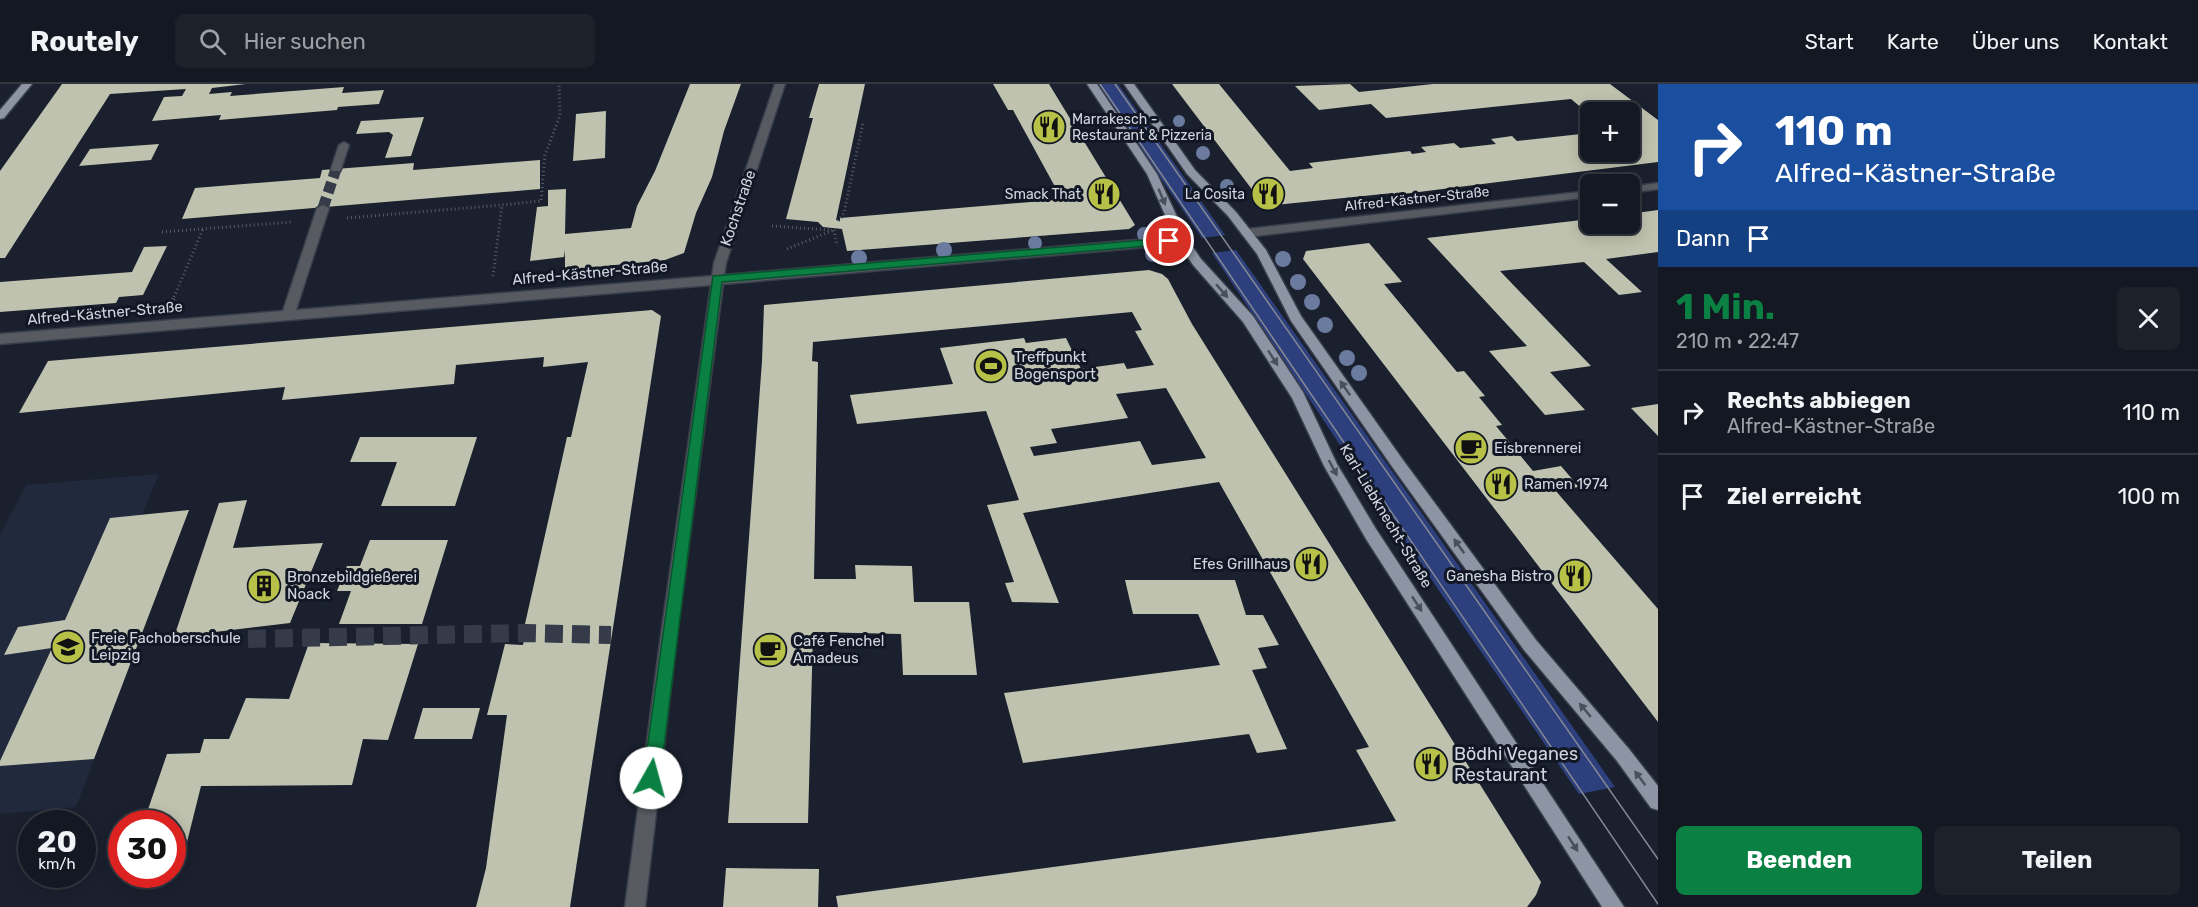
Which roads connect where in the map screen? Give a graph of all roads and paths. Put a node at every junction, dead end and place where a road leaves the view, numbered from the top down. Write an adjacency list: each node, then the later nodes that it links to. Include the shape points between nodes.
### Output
1 (27, 84): 6 (main road)
2 (559, 84): 13 (path, via 560,115 545,155 541,201)
3 (780, 84): 24 (street, Kochstraße)
4 (1092, 84): 21 (main road, Karl-Liebknecht-Straße, one-way to 21, via 1152,174)
5 (1129, 84): 20 (main road, via 1191,172)
6 (0, 116)
7 (863, 123): 15 (path, via 844,213)
8 (344, 145): 9 (street)
9 (336, 170)
10 (1658, 186): 11 (street)
11 (1640, 188)
12 (1580, 195): 20 (street, Alfred-Kästner-Straße)
13 (502, 205): 14 (path); 25 (path)
14 (321, 214): 17 (path); 26 (street)
15 (838, 221)
16 (772, 226): 18 (path)
17 (203, 229): 19 (path); 27 (path)
18 (834, 229): 22 (path); 23 (path)
19 (162, 232)
20 (1247, 233): 29 (main road, one-way to 20, via 1530,645 1398,464 1296,318)
21 (1182, 240): 24 (street, Alfred-Kästner-Straße); 31 (main road, Karl-Liebknecht-Straße, one-way to 31, via 1248,319 1298,396 1331,466 1371,534)
22 (837, 246)
23 (782, 251)
24 (717, 279): 25 (street, Alfred-Kästner-Straße); 30 (street, Kochstraße)
25 (491, 298): 26 (street, Alfred-Kästner-Straße)
26 (288, 315): 27 (street, Alfred-Kästner-Straße)
27 (162, 325): 28 (street, Alfred-Kästner-Straße)
28 (0, 339)
29 (1658, 801)
30 (636, 907)
31 (1614, 907)

